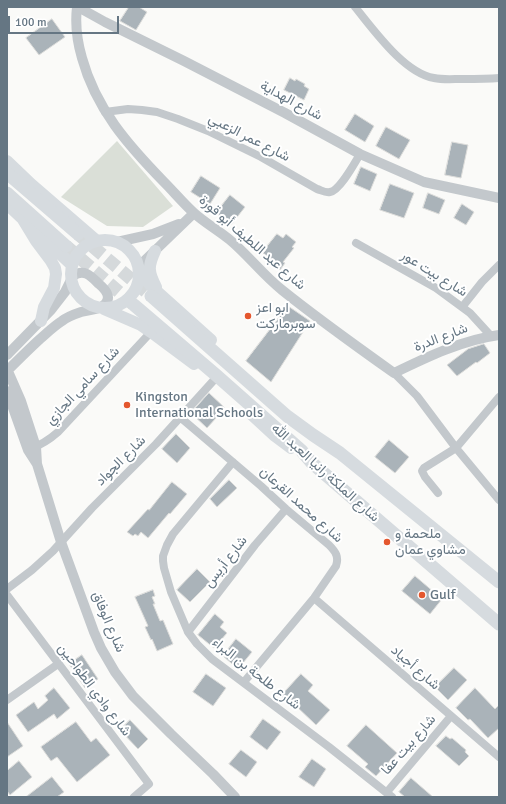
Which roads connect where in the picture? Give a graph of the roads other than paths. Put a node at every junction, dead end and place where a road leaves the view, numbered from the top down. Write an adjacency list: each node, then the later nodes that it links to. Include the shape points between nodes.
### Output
1 (78, 7): 4 (street, شارع عبد اللطيف أبو قورة, via 76,28 80,51 88,79); 5 (street, شارع الهداية)
2 (355, 7): 3 (street, via 407,65 424,76 444,80)
3 (499, 78)
4 (105, 112): 5 (street, شارع عمر الزعبي, via 142,110 178,119 255,154 324,192 336,189); 11 (street, شارع عبد اللطيف أبو قورة, via 123,137)
5 (360, 154): 9 (street, شارع الهداية, via 424,182)
6 (7, 161): 15 (main road)
7 (7, 173): 14 (main road)
8 (7, 193): 18 (main road)
9 (499, 198)
10 (7, 204): 12 (main road)
11 (194, 213): 13 (street); 33 (street, شارع عبد اللطيف أبو قورة, via 230,240 282,290)
12 (22, 218): 20 (main road); 28 (main road, via 55,268 54,288 46,302)
13 (183, 222): 16 (street, via 153,234); 19 (street)
14 (78, 234)
15 (97, 241): 16 (main road); 20 (main road, via 83,248)
16 (116, 242): 22 (main road, via 135,256)
17 (356, 243): 26 (street, شارع بيت عور)
18 (66, 246)
19 (155, 251): 22 (street); 24 (main road, via 150,268)
20 (72, 265): 23 (main road)
21 (499, 265): 26 (street)
22 (139, 269): 24 (main road); 27 (main road, via 138,286 128,300 114,308)
23 (71, 280): 27 (main road, via 80,297 88,304); 27 (street, via 76,274 83,272 105,289 108,296); 28 (street, via 61,298)
24 (155, 294): 47 (main road, شارع الملكة رانيا العبد الله, via 287,416 340,453)
25 (134, 305): 42 (main road, شارع الملكة رانيا العبد الله, via 301,450)
26 (463, 306): 30 (street, شارع بيت عور)
27 (101, 308): 29 (main road); 32 (street, via 82,311 62,320)
28 (41, 321): 31 (street)
29 (151, 332): 34 (main road); 39 (street, شارع سامي الجازي, via 58,432)
30 (495, 335): 33 (street, شارع الدرة, via 442,351)
31 (7, 355)
32 (7, 370): 39 (street, شارع الوفاق, via 21,402)
33 (394, 373): 40 (street, شارع عبد اللطيف أبو قورة, via 417,396)
34 (214, 380): 38 (street, شارع الجواد); 42 (main road, via 275,436)
35 (7, 391): 37 (street, شارع الوفاق)
36 (499, 397): 40 (street)
37 (9, 401): 39 (street, شارع الوفاق)
38 (181, 418): 41 (street, شارع محمد القرعان); 46 (street, شارع الجواد)
39 (32, 448): 46 (street, شارع الوفاق)
40 (456, 448): 43 (street, via 422,471); 44 (street, شارع عبد اللطيف أبو قورة)
41 (233, 462): 45 (street, شارع محمد القرعان); 52 (street, شارع طلحة بن البراء, via 173,534 163,556 171,592)
42 (312, 463): 51 (main road, شارع الملكة رانيا العبد الله)
43 (438, 493)
44 (499, 500)
45 (286, 509): 50 (street, شارع محمد القرعان, via 329,545 337,555 336,566); 52 (street, شارع أريس)
46 (61, 542): 48 (street, شارع الجواد, via 40,564); 60 (street, شارع الوفاق, via 94,632 115,672 133,696)
47 (499, 582)
48 (7, 589)
49 (7, 595): 53 (street, شارع وادي الطواحين)
50 (314, 598): 54 (street, شارع محمد القرعان); 56 (street, شارع أجياد)
51 (499, 624)
52 (188, 632): 54 (street, شارع طلحة بن البراء, via 212,659)
53 (58, 664): 55 (street); 59 (street, شارع وادي الطواحين, via 149,784)
54 (244, 682): 58 (street, شارع طلحة بن البراء)
55 (7, 700)
56 (451, 716): 57 (street, شارع أجياد); 58 (street, شارع بيت عفا)
57 (499, 757)
58 (389, 794)
59 (134, 797)
60 (235, 797)

